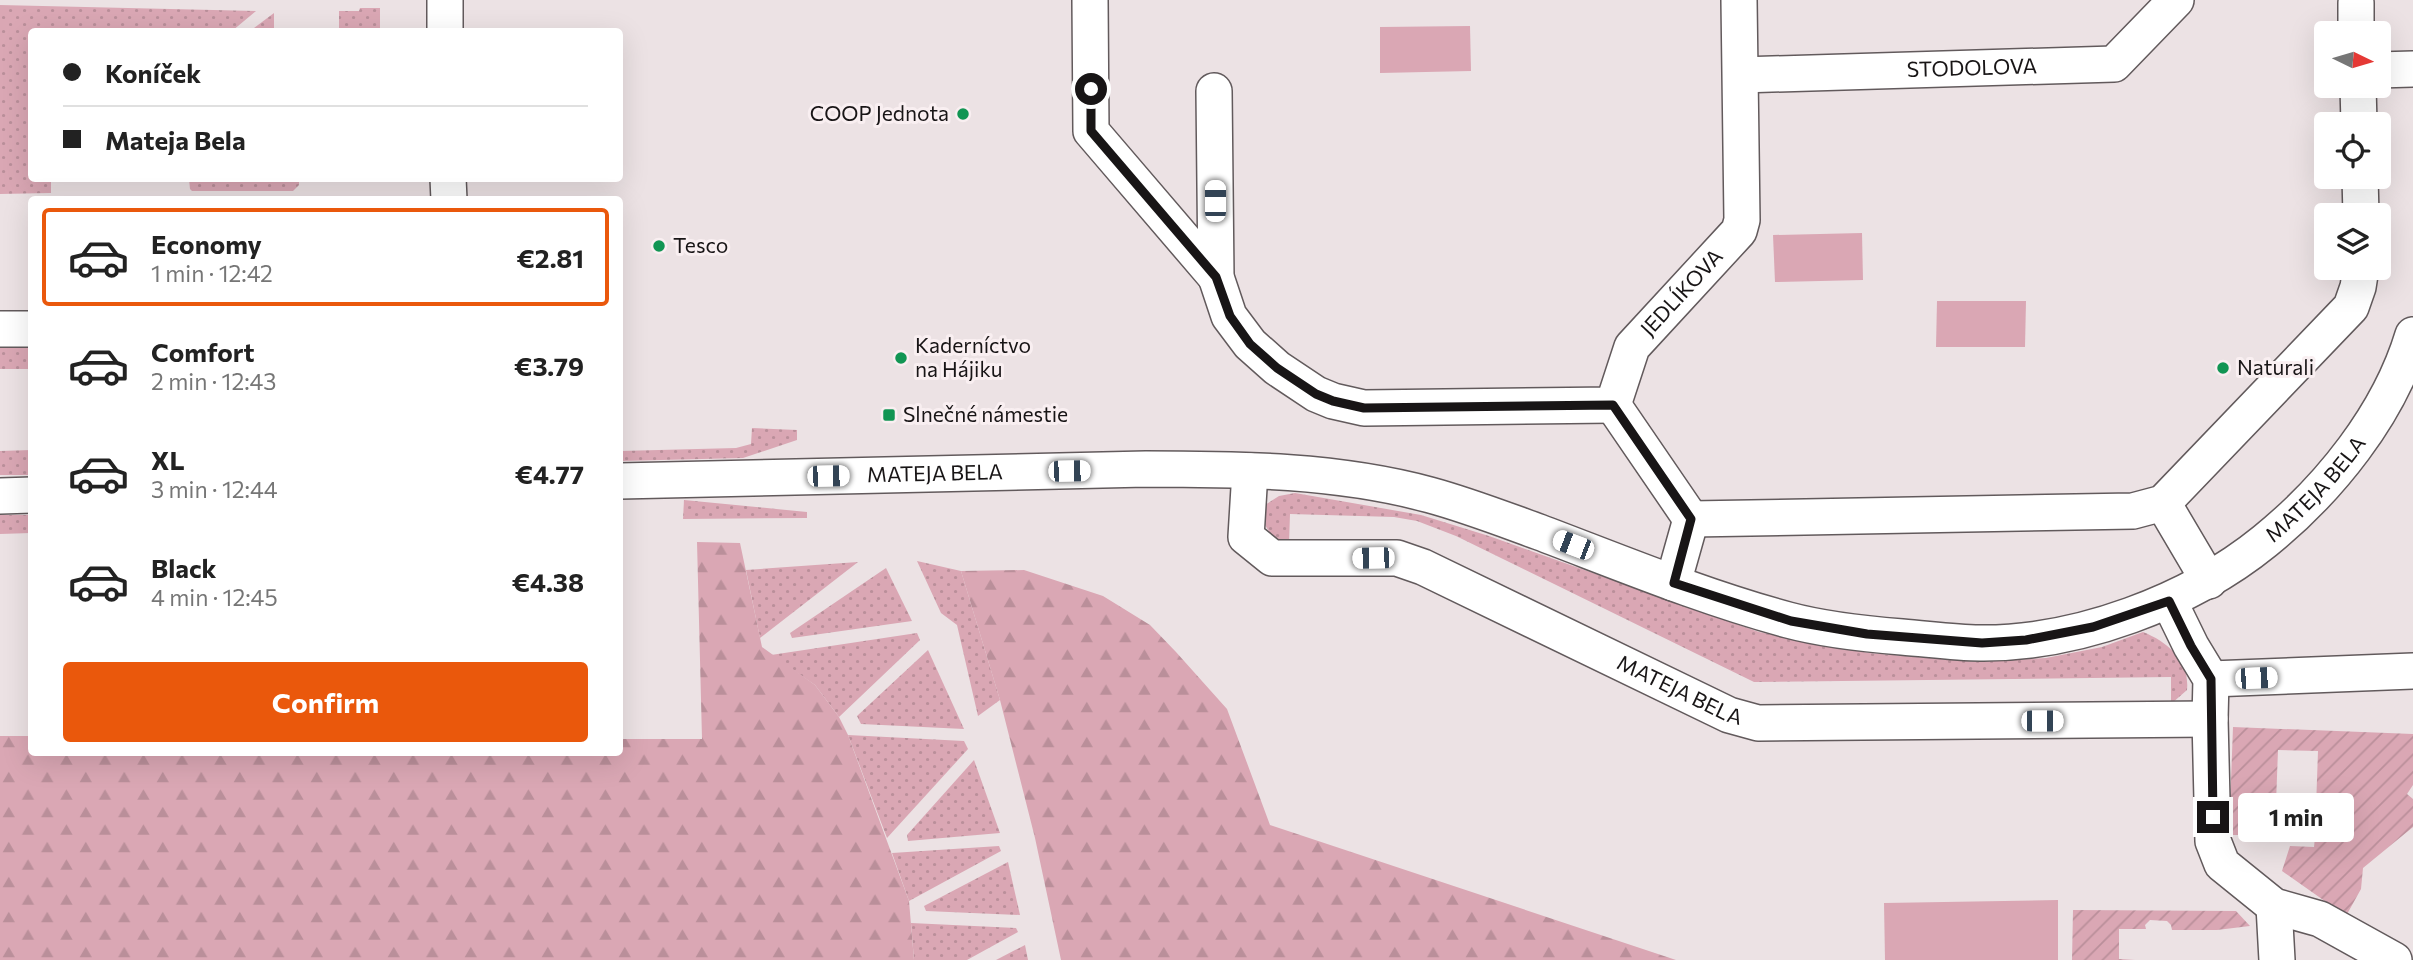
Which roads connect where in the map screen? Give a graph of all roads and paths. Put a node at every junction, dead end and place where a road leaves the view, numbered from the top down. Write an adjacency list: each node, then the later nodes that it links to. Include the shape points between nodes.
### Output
1 (445, 0): 5 (street)
2 (1090, 0): 10 (street, via 1091,131)
3 (1739, 0): 8 (street, JEDLÍKOVA)
4 (2176, 0): 8 (street, STODOLOVA, via 2114,64)
5 (445, 28)
6 (2413, 68): 7 (street)
7 (2391, 69)
8 (1741, 75): 15 (street, JEDLÍKOVA, via 1739,231 1632,346)
9 (1214, 91): 10 (street)
10 (1216, 277): 15 (street, via 1230,316 1250,344 1277,368 1333,401 1364,408)
11 (2359, 280): 20 (street, via 2351,307)
12 (28, 329): 13 (street)
13 (0, 330)
14 (2413, 335): 22 (street, MATEJA BELA, via 2382,403 2325,485 2253,552)
15 (1613, 405): 21 (street)
16 (1250, 471): 17 (street, MATEJA BELA); 23 (street, MATEJA BELA, via 1320,475 1430,495); 27 (street, MATEJA BELA, via 1246,537 1272,558 1397,558 1416,564 1729,715 1758,723)
17 (623, 481)
18 (28, 495): 19 (street)
19 (0, 496)
20 (2163, 503): 21 (street, via 2133,511); 22 (street)
21 (1691, 519): 23 (street)
22 (2209, 580): 24 (street, MATEJA BELA)
23 (1674, 583): 24 (street, MATEJA BELA, via 1791,621 1867,634 1982,643 2093,627)
24 (2169, 601): 26 (street)
25 (2413, 671): 26 (street)
26 (2211, 679): 27 (street)
27 (2210, 719): 28 (street, via 2213,841 2222,864)
28 (2274, 906): 29 (street); 30 (street, via 2320,919)
29 (2277, 960)
30 (2393, 960)

